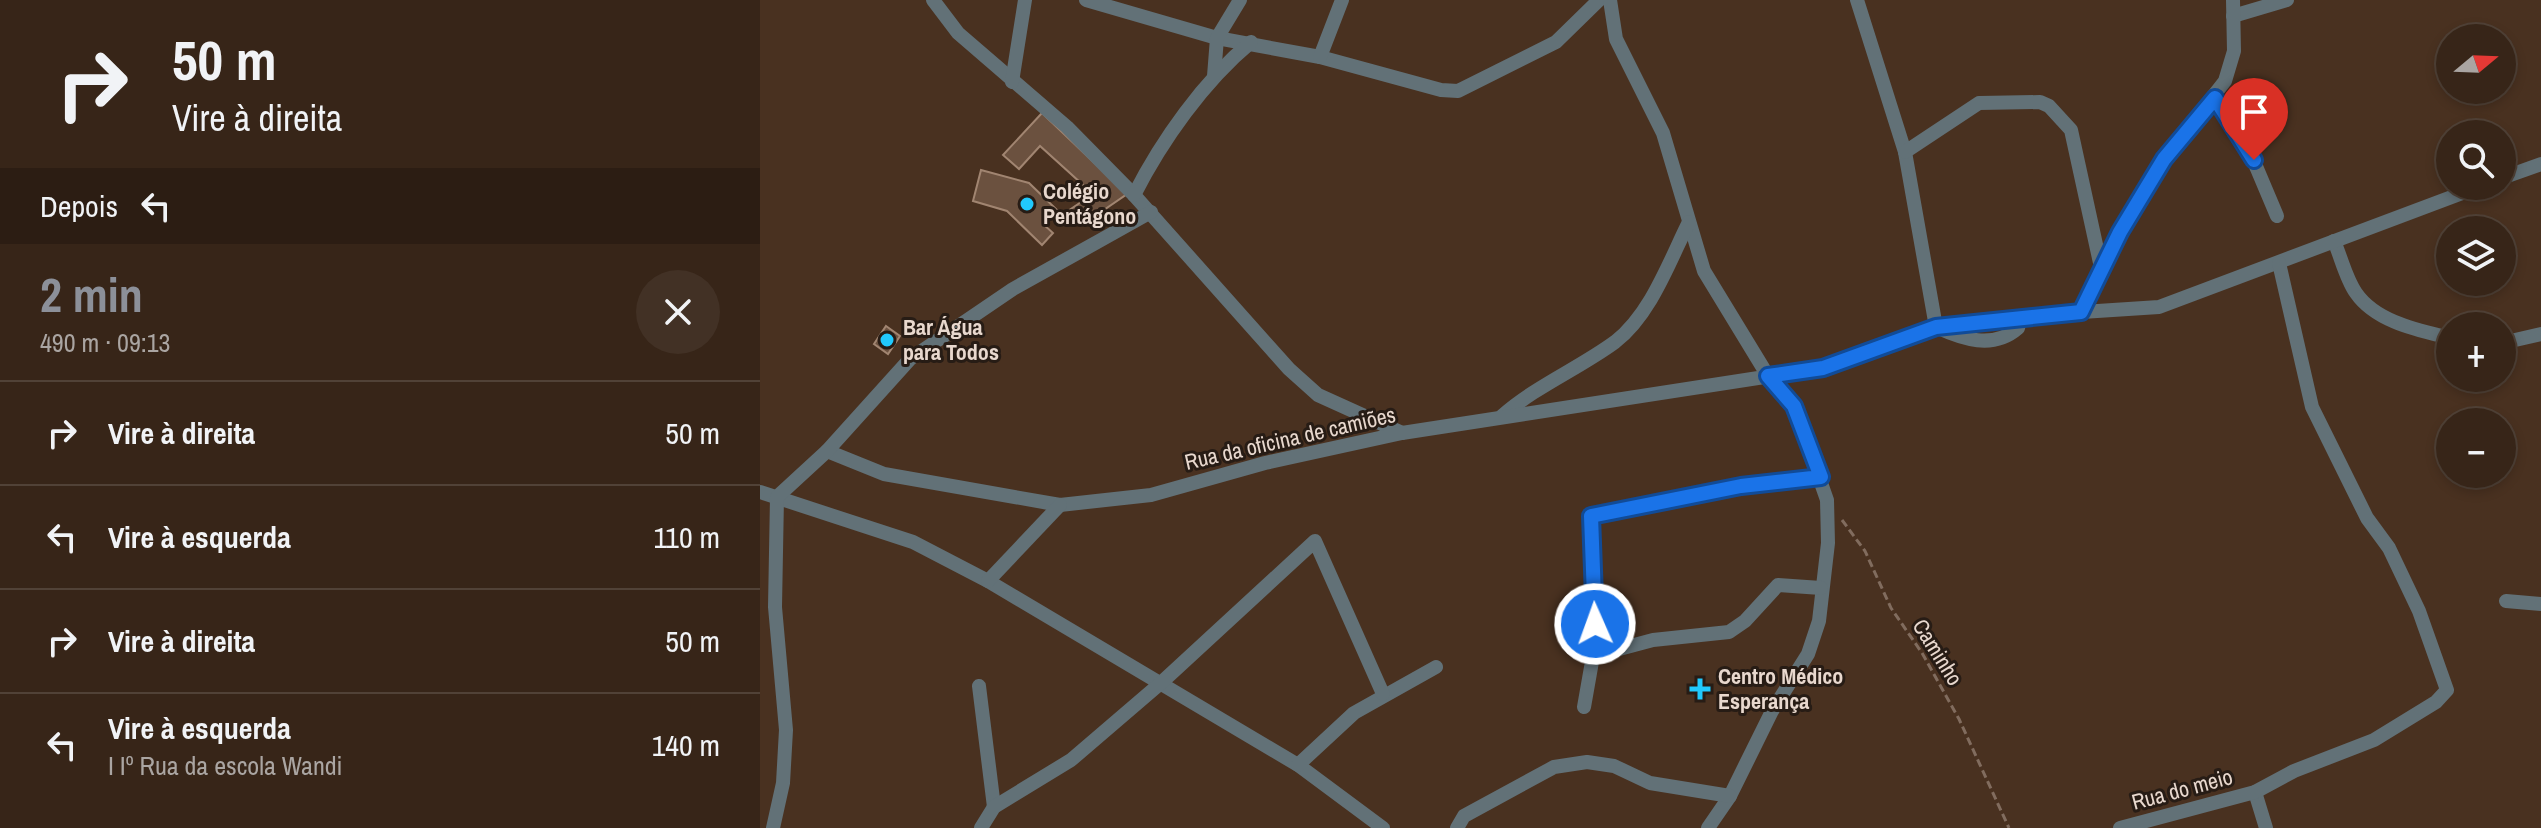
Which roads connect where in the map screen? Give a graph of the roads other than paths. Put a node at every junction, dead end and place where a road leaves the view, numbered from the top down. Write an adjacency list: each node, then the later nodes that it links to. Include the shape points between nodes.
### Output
1 (933, 0): 15 (street, via 958,33)
2 (1025, 0): 15 (street)
3 (1086, 0): 11 (street)
4 (1240, 0): 11 (street)
5 (1342, 0): 13 (street)
6 (1599, 0): 13 (street, via 1556,42 1458,91)
7 (1610, 0): 24 (street, via 1616,39 1663,133)
8 (1857, 0): 17 (street)
9 (2287, 0): 10 (street)
10 (2233, 8): 16 (street, via 2234,51)
11 (1217, 38): 12 (street); 14 (street)
12 (1251, 42): 13 (street); 14 (street)
13 (1320, 57)
14 (1214, 76): 20 (street, via 1154,157)
15 (1012, 82): 20 (street, via 1067,127)
16 (2215, 98): 23 (street, via 2247,145); 27 (street, via 2164,159)
17 (1905, 152): 27 (street, via 1979,103 2049,106 2071,130); 29 (street)
18 (2541, 164): 19 (street)
19 (2516, 173)
20 (1134, 195): 22 (street)
21 (2444, 200): 25 (street)
22 (1151, 212): 35 (street, via 1318,395); 36 (street, via 1013,289 910,359)
23 (2277, 216)
24 (1689, 222): 33 (street, via 1704,271); 34 (street, via 1657,287 1617,340 1526,395)
25 (2334, 241): 26 (street); 31 (street, via 2355,293 2369,306 2404,327)
26 (2279, 263): 28 (street, via 2159,307); 52 (street, Rua do meio, via 2312,407 2367,518 2389,548 2447,690 2374,740)
27 (2102, 272): 28 (street)
28 (2081, 312): 29 (street)
29 (1936, 327): 33 (street, Rua da oficina de camiões, via 1823,368)
30 (2541, 334): 32 (street)
31 (2436, 335)
32 (2516, 340)
33 (1768, 376): 34 (street, Rua da oficina de camiões); 37 (street, via 1794,406)
34 (1502, 416): 35 (street, Rua da oficina de camiões)
35 (1402, 433): 40 (street, Rua da oficina de camiões, via 1151,495)
36 (827, 451): 39 (street); 40 (street, Rua da oficina de camiões, via 884,474)
37 (1821, 477): 42 (street, via 1828,543); 45 (street, via 1741,486 1591,516)
38 (760, 492): 39 (street)
39 (777, 497): 41 (street, via 913,542); 55 (street, via 775,607 786,730)
40 (1060, 505): 41 (street)
41 (988, 581): 47 (street)
42 (1821, 588): 45 (street, via 1778,585 1729,632 1653,640); 53 (street, via 1819,621 1808,654 1772,711)
43 (2506, 601): 44 (street)
44 (2541, 604)
45 (1593, 656): 50 (street)
46 (1436, 667): 49 (street)
47 (1162, 682): 49 (street, via 1315,541); 51 (street); 54 (street, via 1071,760)
48 (979, 686): 54 (street)
49 (1383, 694): 51 (street, via 1354,713)
50 (1584, 707)
51 (1298, 765): 57 (street)
52 (2255, 792): 60 (street, Rua do meio); 61 (street)
53 (1730, 796): 58 (street, via 1650,783 1614,766 1587,762 1554,767 1464,816); 59 (street)
54 (994, 807): 56 (street)
55 (773, 828)
56 (981, 828)
57 (1383, 828)
58 (1457, 828)
59 (1708, 828)
60 (2120, 828)
61 (2266, 828)

